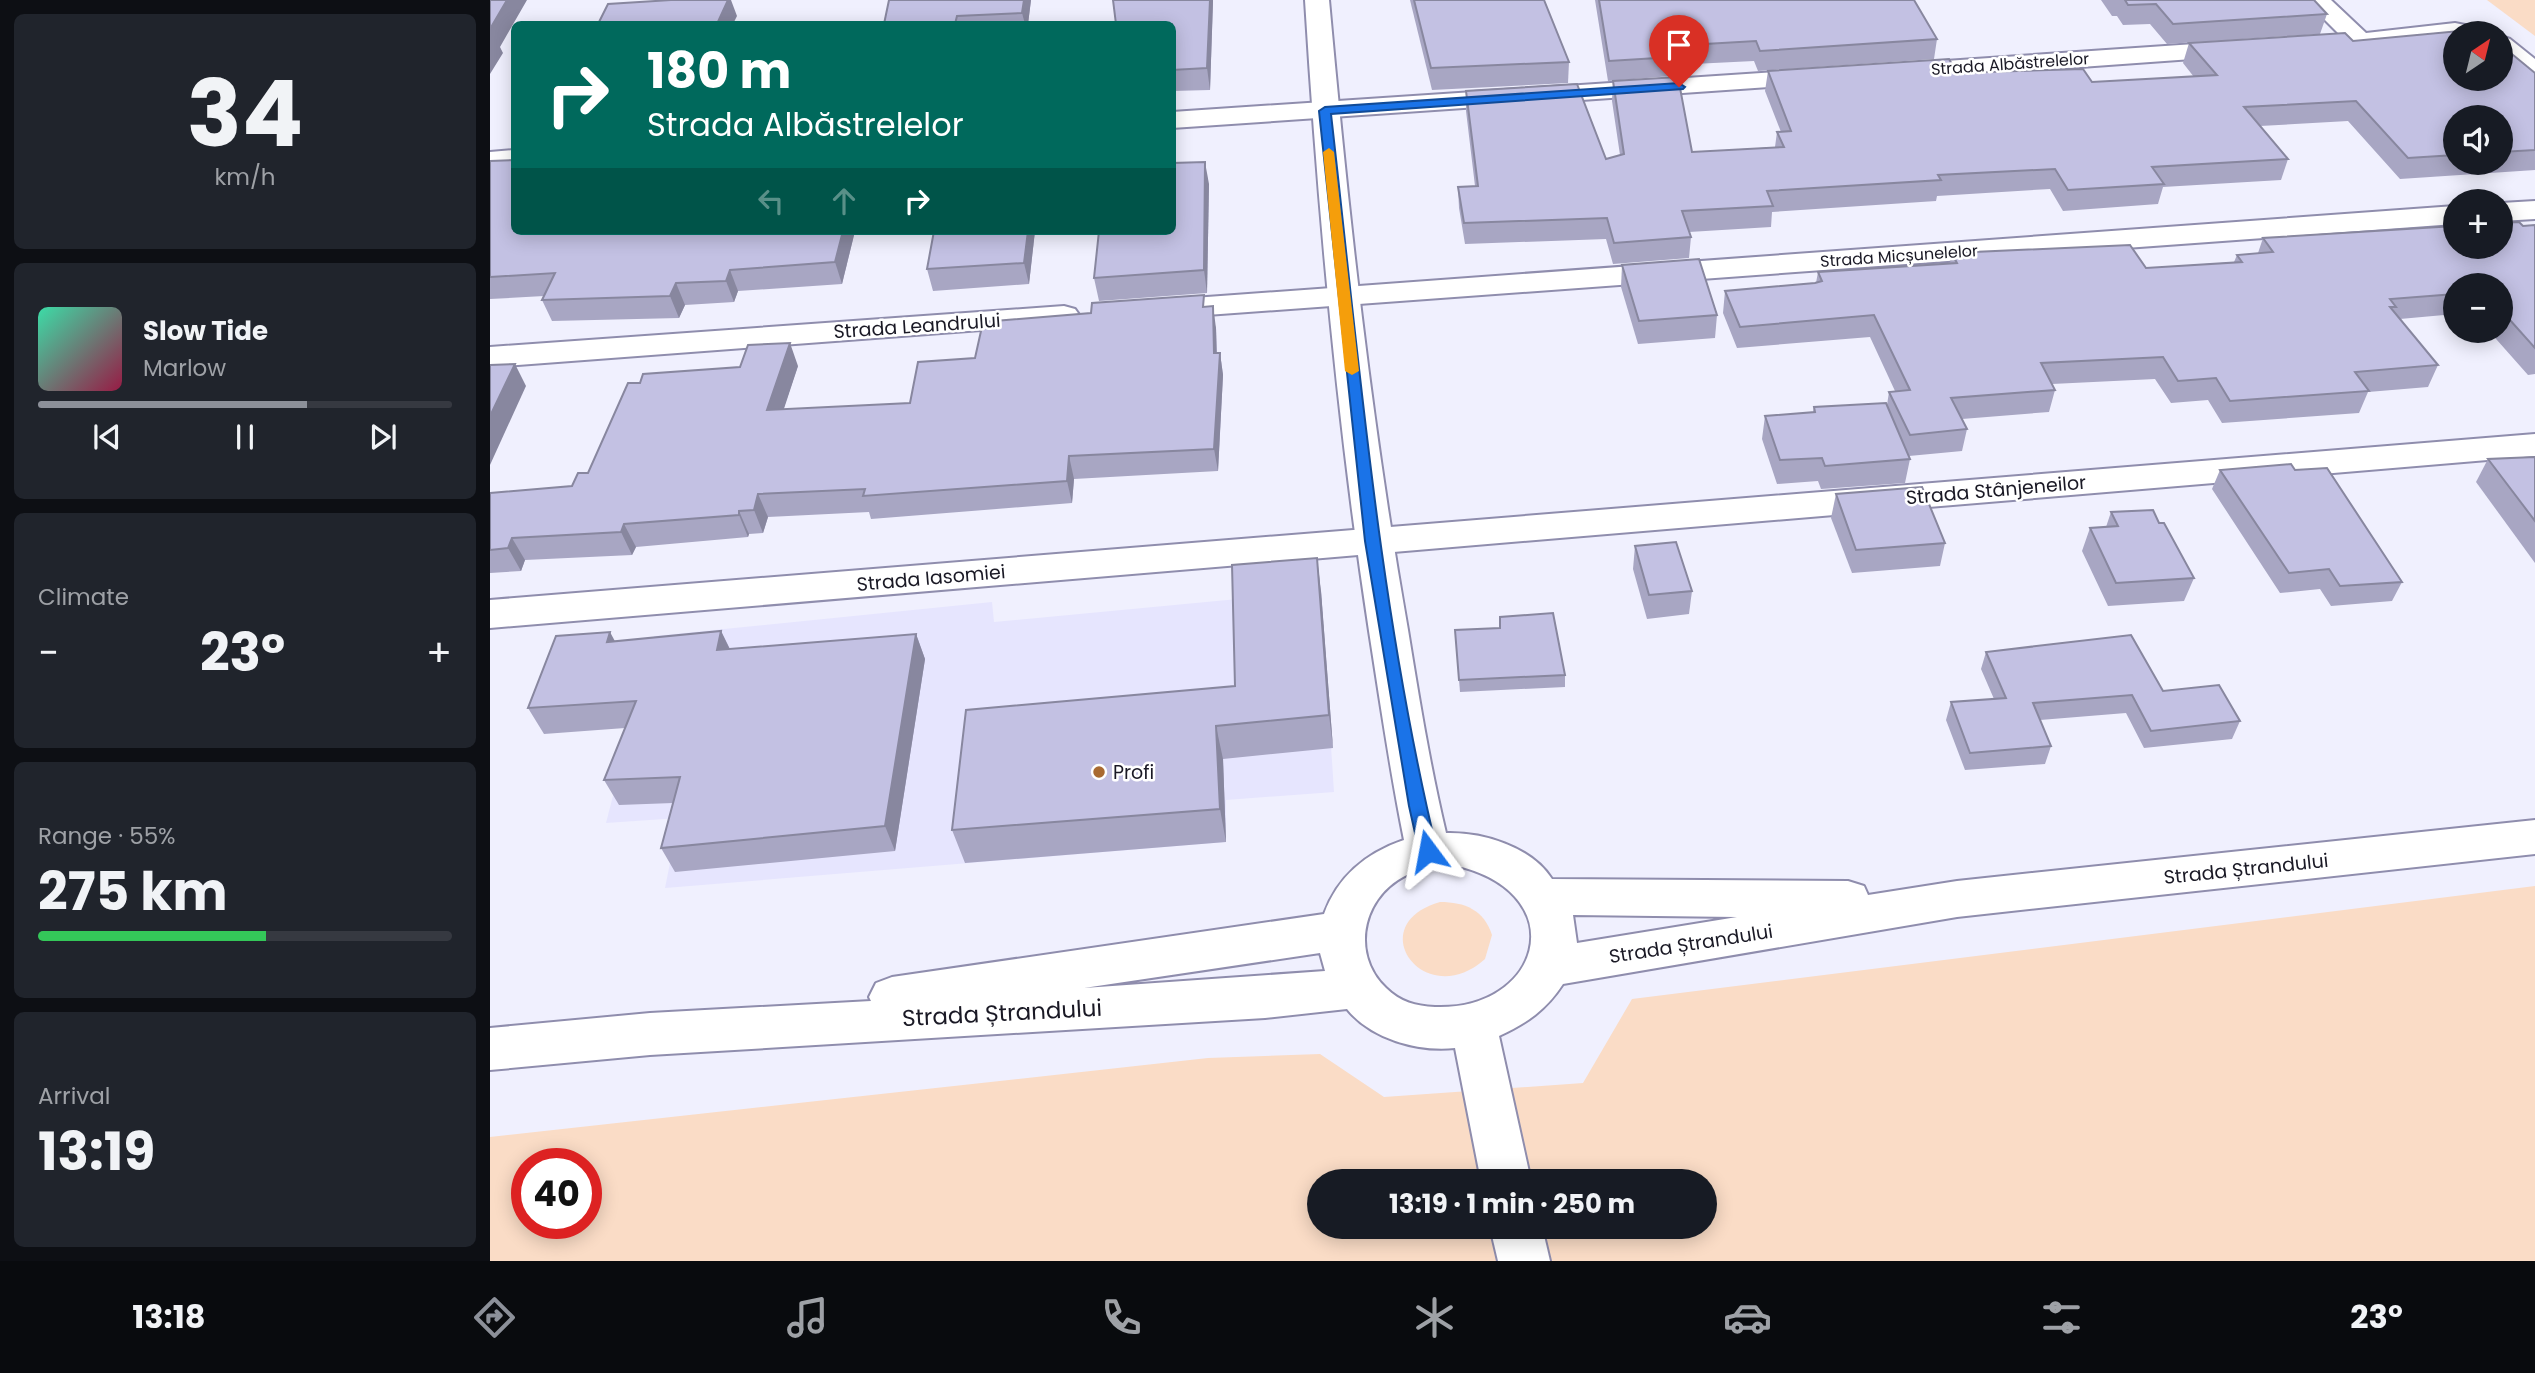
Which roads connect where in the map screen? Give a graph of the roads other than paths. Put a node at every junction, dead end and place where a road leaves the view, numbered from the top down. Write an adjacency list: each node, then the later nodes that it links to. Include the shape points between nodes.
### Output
1 (1317, 0): 11 (street)
2 (2317, 0): 4 (street)
3 (2443, 32): 4 (street)
4 (2360, 41): 5 (street)
5 (2319, 43)
6 (2264, 47): 9 (street, Strada Albăstrelelor)
7 (2513, 54): 8 (street)
8 (2535, 72)
9 (1877, 74)
10 (1849, 75): 11 (street)
11 (1325, 111): 12 (street); 18 (street)
12 (1176, 120)
13 (511, 159): 14 (street)
14 (490, 161)
15 (2535, 209): 16 (street)
16 (2513, 211)
17 (2443, 216): 18 (street, Strada Micșunelelor)
18 (1343, 296): 19 (street, Strada Leandrului); 21 (street)
19 (490, 357)
20 (2535, 445): 21 (street, Strada Stânjeneilor)
21 (1372, 541): 22 (street, Strada Iasomiei); 24 (street)
22 (490, 614)
23 (2535, 837): 26 (street, Strada Ștrandului)
24 (1428, 851): 25 (street, via 1462,850 1494,858 1522,874); 27 (street, via 1396,861 1369,878 1350,902)
25 (1543, 897): 26 (street, Strada Ștrandului); 28 (street, via 1552,920)
26 (1958, 900): 28 (street, Strada Ștrandului)
27 (1340, 931): 29 (street, via 1341,960); 31 (street, Strada Ștrandului)
28 (1548, 967): 30 (street, via 1531,993 1506,1014)
29 (1354, 988): 30 (street, via 1376,1009 1405,1024 1439,1030); 31 (street, Strada Ștrandului, via 1265,998)
30 (1474, 1027): 33 (street)
31 (650, 1034): 32 (street, Strada Ștrandului)
32 (490, 1049)
33 (1504, 1169)
34 (1519, 1239): 35 (street)
35 (1524, 1261)

